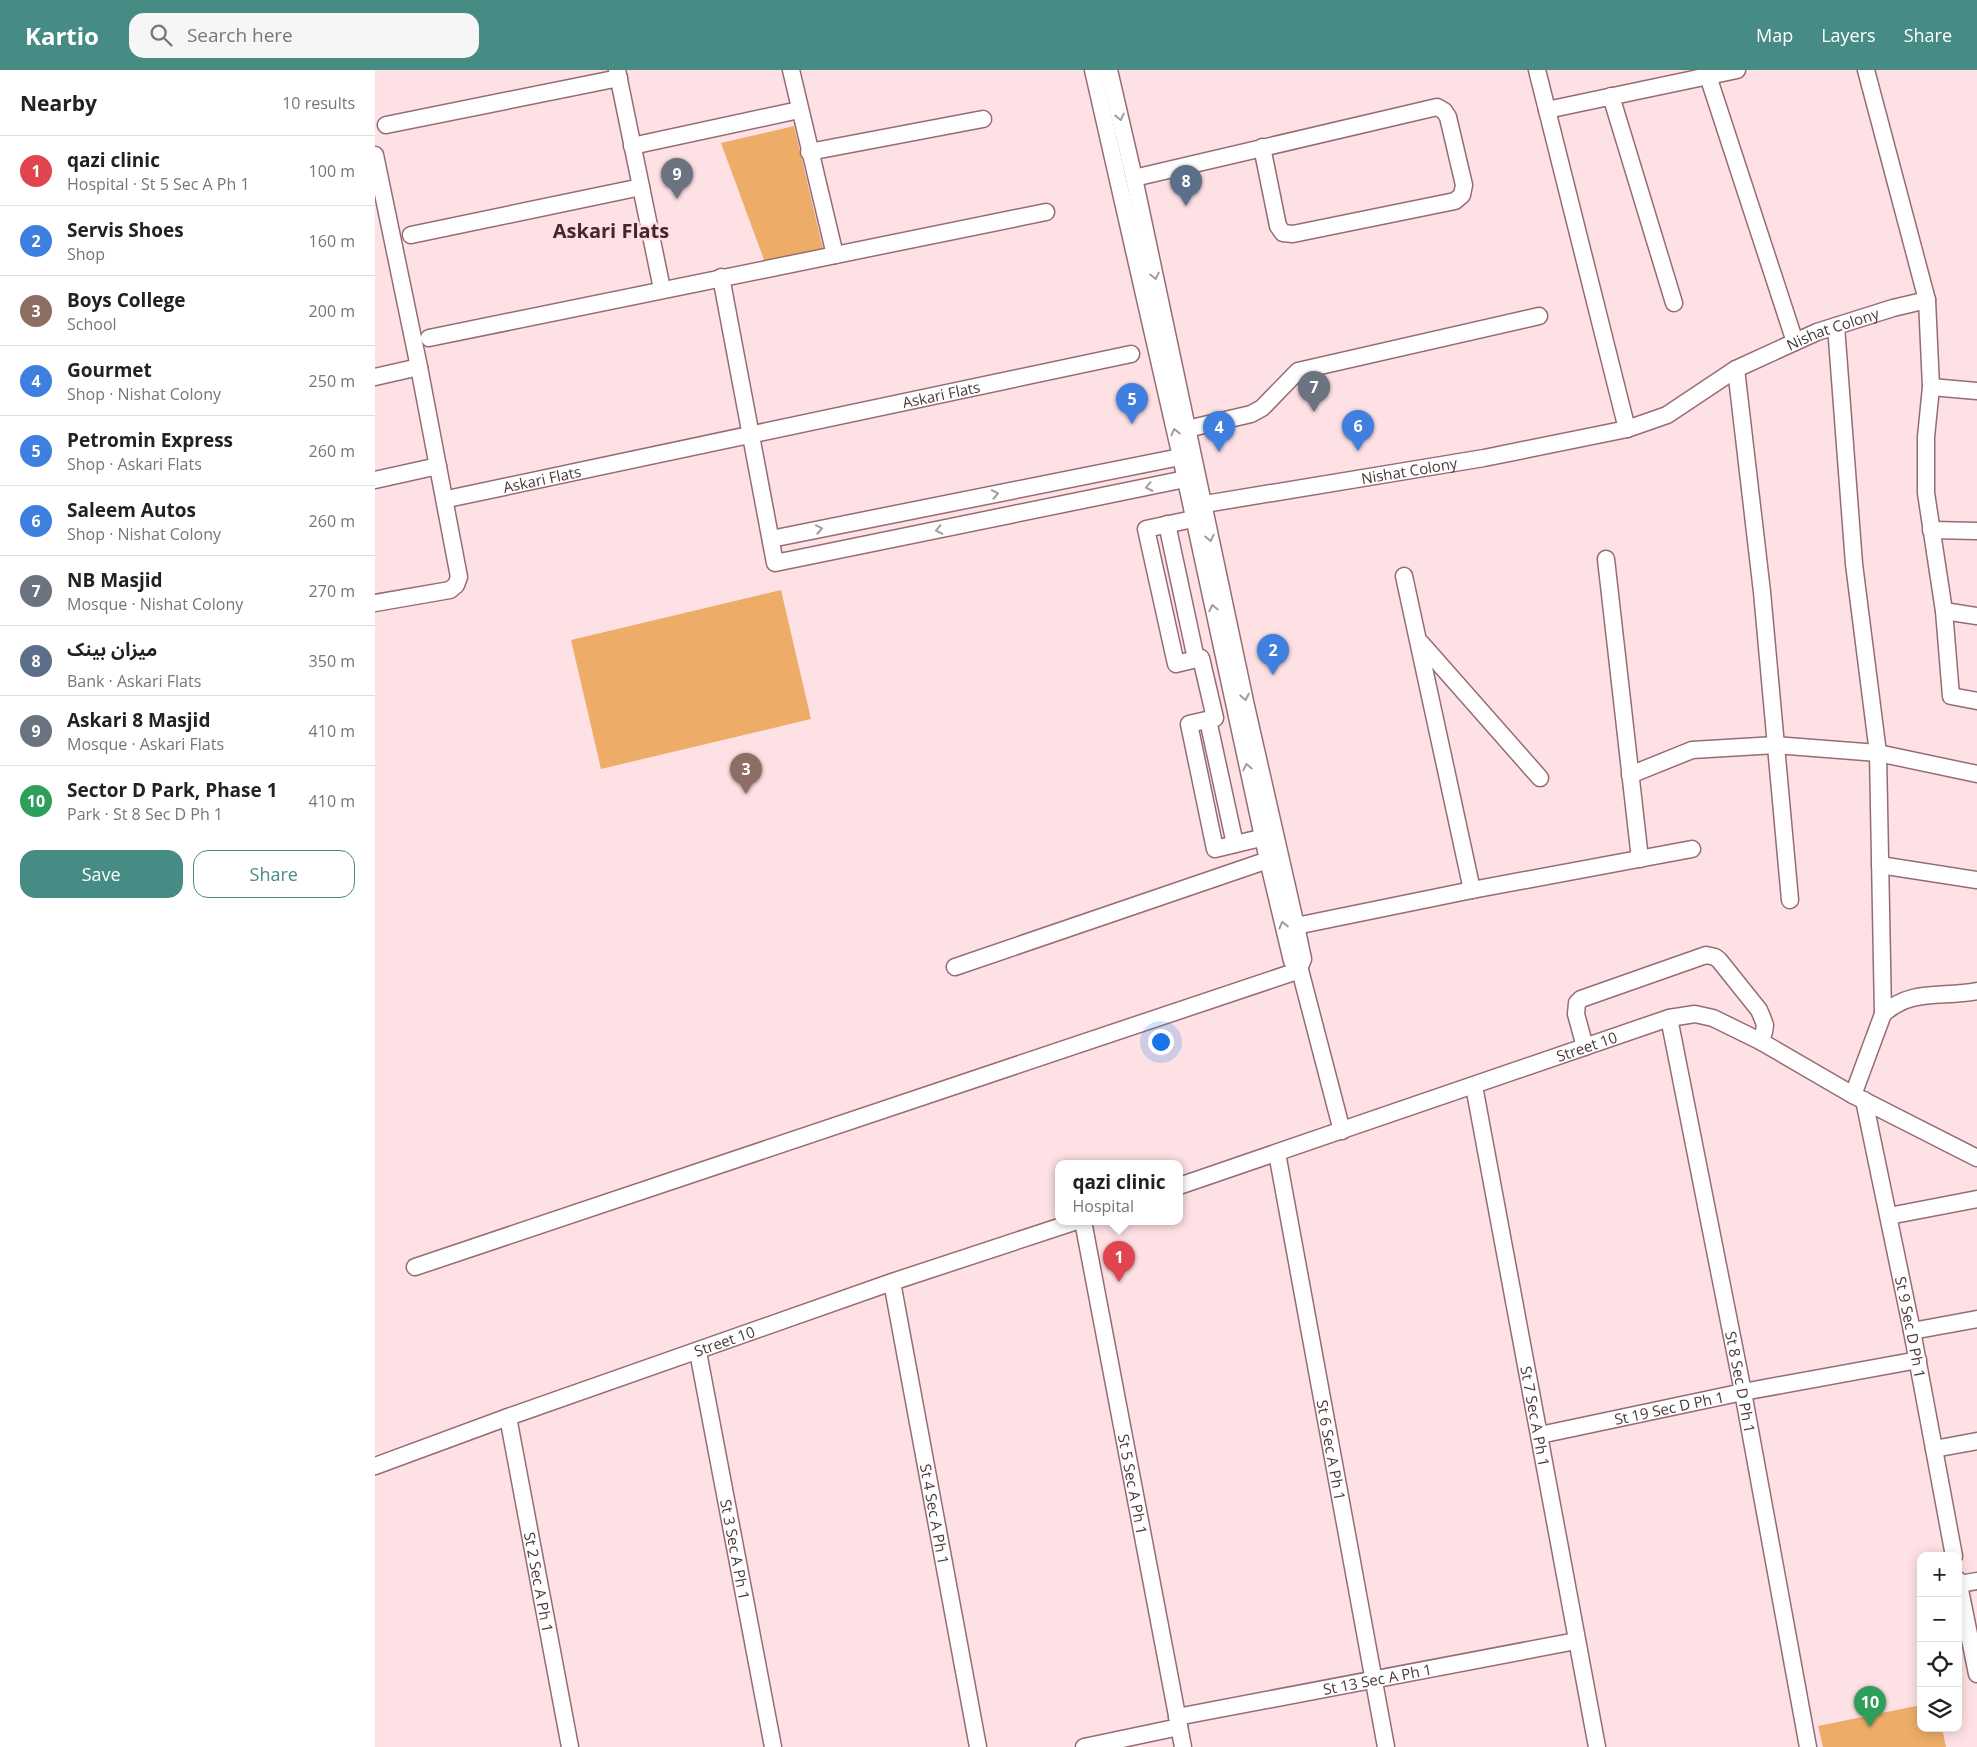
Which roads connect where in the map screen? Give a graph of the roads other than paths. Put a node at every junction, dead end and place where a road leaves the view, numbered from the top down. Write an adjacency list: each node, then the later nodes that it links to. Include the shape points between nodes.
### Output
1 (791, 70): 11 (street)
2 (1093, 70): 41 (street, one-way to 2)
3 (1109, 70): 19 (street, one-way to 19)
4 (1537, 70): 12 (street)
5 (1737, 70): 8 (street)
6 (1866, 70): 26 (street)
7 (618, 74): 14 (street); 15 (street)
8 (1708, 76): 9 (street); 31 (street)
9 (1669, 77): 10 (street)
10 (1611, 96): 12 (street); 27 (street)
11 (799, 110): 15 (street); 17 (street)
12 (1547, 110): 39 (street)
13 (983, 119): 17 (street)
14 (386, 126)
15 (632, 146): 20 (street)
16 (1261, 147): 16 (street, via 1437,107 1448,117 1464,185 1462,195 1455,201 1293,234 1283,233 1278,226); 19 (street)
17 (809, 152): 23 (street)
18 (375, 155): 33 (street)
19 (1134, 178): 38 (street, one-way to 38)
20 (641, 187): 22 (street); 25 (street)
21 (1046, 212): 23 (street)
22 (411, 234)
23 (835, 255): 24 (street)
24 (721, 277): 25 (street); 40 (street)
25 (662, 289): 30 (street)
26 (1927, 300): 29 (street, Nishat Colony); 36 (street)
27 (1674, 303)
28 (1539, 316): 38 (street, via 1298,371 1262,408 1251,414)
29 (1836, 326): 31 (street, Nishat Colony); 64 (street, via 1854,564)
30 (429, 338)
31 (1795, 342): 34 (street, Nishat Colony)
32 (1131, 354): 40 (street, Askari Flats)
33 (419, 367): 35 (street); 42 (street)
34 (1736, 369): 39 (street, Nishat Colony, via 1667,415); 63 (street)
35 (375, 377)
36 (1931, 387): 37 (street); 50 (street, via 1926,437 1926,493)
37 (1977, 391)
38 (1187, 429): 41 (street)
39 (1627, 429): 47 (street, Nishat Colony)
40 (750, 435): 45 (street, Askari Flats); 52 (street)
41 (1187, 456): 43 (street); 46 (street, one-way to 41)
42 (438, 466): 44 (street); 55 (street, via 459,577 456,585 450,590)
43 (1191, 478): 47 (street); 48 (street, one-way to 48)
44 (375, 480)
45 (453, 498)
46 (970, 499): 48 (street); 52 (street, one-way to 46)
47 (1196, 510): 49 (street, Nishat Colony); 60 (street)
48 (976, 522): 52 (street, one-way to 52, via 775,563)
49 (1167, 524): 59 (street); 59 (street, Nishat Colony, via 1146,529 1176,664)
50 (1931, 530): 51 (street); 56 (street)
51 (1977, 531)
52 (771, 538)
53 (1606, 559): 66 (street)
54 (1404, 576): 58 (street)
55 (375, 603)
56 (1944, 611): 57 (street); 62 (street, via 1951,696)
57 (1977, 616)
58 (1419, 642): 67 (street); 74 (street)
59 (1196, 659): 61 (street, via 1201,658)
60 (1234, 677): 61 (street); 68 (street)
61 (1207, 684): 68 (street, via 1215,718 1208,720 1235,844)
62 (1977, 701)
63 (1776, 745): 64 (street); 66 (street, via 1692,750); 75 (street)
64 (1878, 753): 65 (street); 72 (street)
65 (1977, 774)
66 (1631, 775): 71 (street)
67 (1540, 778)
68 (1269, 836): 70 (street); 76 (street)
69 (1692, 849): 71 (street)
70 (1268, 860): 77 (street); 78 (street, one-way to 70, via 1292,961)
71 (1640, 860): 74 (street)
72 (1880, 865): 73 (street); 80 (street)
73 (1977, 880)
74 (1472, 890): 76 (street)
75 (1790, 900)
76 (1296, 926): 78 (street, via 1303,959)
77 (955, 967)
78 (1300, 970): 86 (street); 94 (street)
79 (1975, 993): 80 (street, via 1907,998)
80 (1883, 1014): 85 (street)
81 (1669, 1018): 82 (street, Street 10, via 1695,1014 1713,1018); 83 (street, Street 10); 100 (street, St 8 Sec D Ph 1)
82 (1760, 1041): 83 (street, via 1765,1025 1759,1010 1719,960 1706,955 1581,999 1575,1014); 85 (street, Street 10)
83 (1585, 1047): 84 (street, Street 10)
84 (1474, 1086): 86 (street, Street 10); 102 (street, St 7 Sec A Ph 1)
85 (1859, 1097): 88 (street, Street 10); 91 (street, St 9 Sec D Ph 1)
86 (1342, 1131): 87 (street, Street 10)
87 (1277, 1153): 89 (street, Street 10); 112 (street, St 6 Sec A Ph 1)
88 (1977, 1158)
89 (1183, 1185)
90 (1977, 1198): 91 (street)
91 (1889, 1216): 97 (street, St 9 Sec D Ph 1)
92 (1065, 1225): 95 (street, Street 10)
93 (1084, 1225): 113 (street, St 5 Sec A Ph 1)
94 (415, 1267)
95 (892, 1282): 98 (street, Street 10); 116 (street, St 4 Sec A Ph 1)
96 (1977, 1319): 97 (street)
97 (1912, 1331): 99 (street, St 9 Sec D Ph 1)
98 (698, 1352): 101 (street, Street 10); 115 (street, St 3 Sec A Ph 1)
99 (1917, 1360): 100 (street, St 19 Sec D Ph 1); 104 (street, St 9 Sec D Ph 1)
100 (1743, 1392): 102 (street, St 19 Sec D Ph 1); 121 (street, St 8 Sec D Ph 1)
101 (508, 1417): 105 (street, Street 10); 114 (street, St 2 Sec A Ph 1)
102 (1540, 1435): 110 (street, St 7 Sec A Ph 1)
103 (1977, 1441): 104 (street)
104 (1934, 1449): 106 (street, St 9 Sec D Ph 1)
105 (375, 1466)
106 (1953, 1552)
107 (1977, 1581): 108 (street)
108 (1962, 1582)
109 (1962, 1597): 111 (street)
110 (1576, 1640): 112 (street, St 13 Sec A Ph 1); 120 (street, St 7 Sec A Ph 1)
111 (1977, 1674)
112 (1373, 1678): 113 (street, St 13 Sec A Ph 1); 119 (street, St 6 Sec A Ph 1)
113 (1178, 1722): 117 (street, St 13 Sec A Ph 1); 118 (street, St 5 Sec A Ph 1)
114 (570, 1747)
115 (773, 1747)
116 (978, 1747)
117 (1084, 1747)
118 (1183, 1747)
119 (1386, 1747)
120 (1597, 1747)
121 (1808, 1747)

